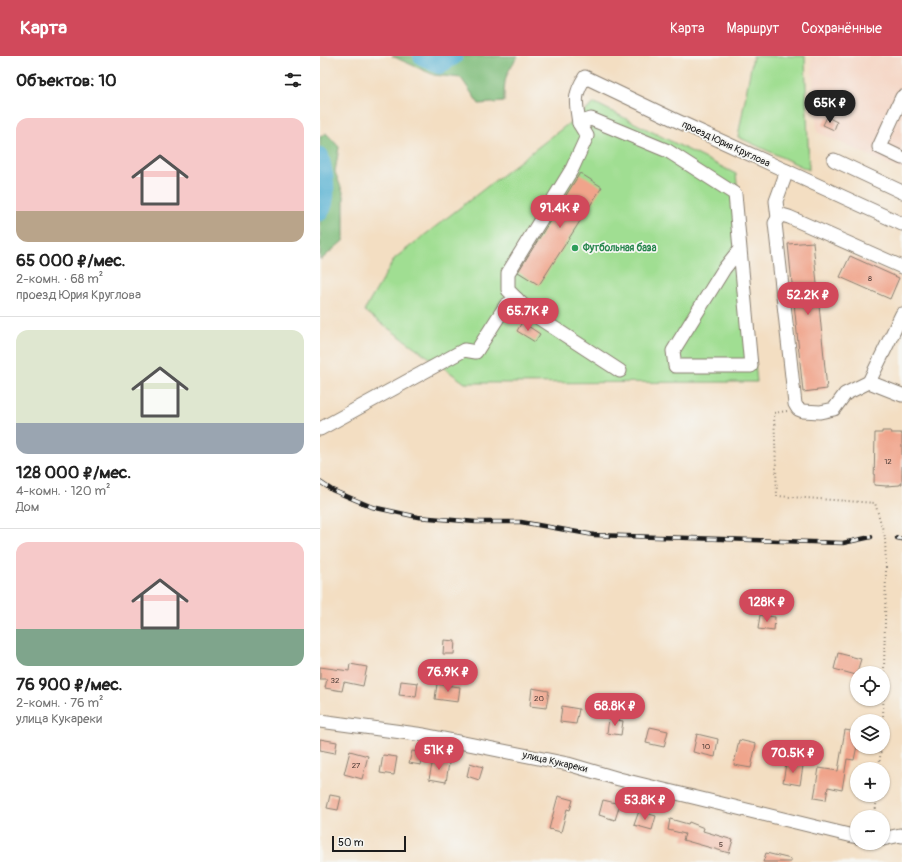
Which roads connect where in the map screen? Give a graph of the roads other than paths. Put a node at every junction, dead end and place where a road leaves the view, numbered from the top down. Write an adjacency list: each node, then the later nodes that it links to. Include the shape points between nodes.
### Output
1 (902, 97): 3 (street, via 879,147)
2 (578, 117): 5 (street, проезд Юрия Круглова, via 578,88 585,77); 9 (street, via 591,119 668,151 735,194); 11 (street, via 586,136 572,169 508,273 508,290)
3 (902, 158)
4 (834, 160): 6 (street)
5 (787, 171): 7 (street, via 776,201); 8 (street, проезд Юрия Круглова)
6 (902, 192)
7 (778, 218): 10 (street, via 782,215 789,216); 14 (street, via 775,223 795,404 803,411 820,412 834,409 845,394)
8 (902, 224)
9 (740, 249): 9 (street, via 751,366 674,366 673,351 724,269)
10 (902, 267)
11 (517, 298): 13 (street, via 532,313); 16 (street, via 506,305 476,352 464,350)
12 (902, 314): 14 (street)
13 (620, 371)
14 (869, 382): 15 (street)
15 (902, 395)
16 (320, 429)
17 (320, 721): 18 (street, улица Кукареки, via 424,735 568,764 619,779)
18 (850, 835)
19 (902, 836): 20 (street)
20 (890, 837)

